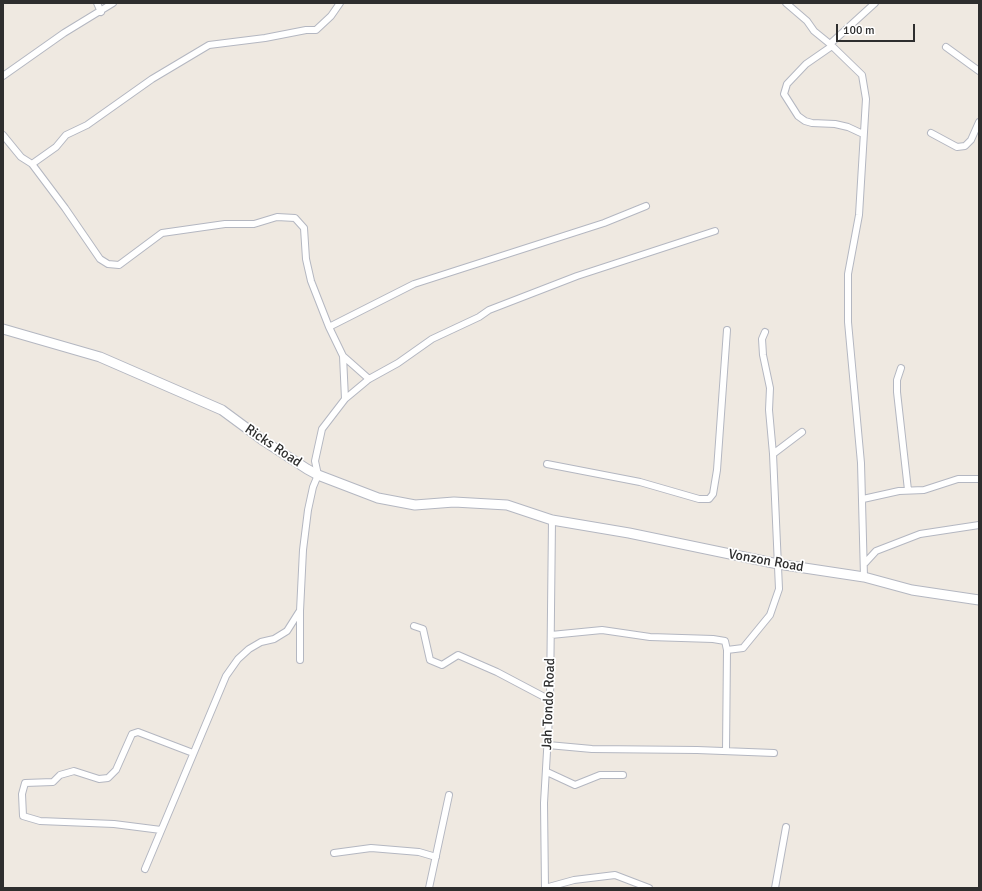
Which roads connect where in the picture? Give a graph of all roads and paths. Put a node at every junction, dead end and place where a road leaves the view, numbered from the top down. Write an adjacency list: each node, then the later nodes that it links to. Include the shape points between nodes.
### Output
1 (97, 3): 6 (street)
2 (113, 3): 6 (street)
3 (340, 3): 15 (street, via 316,30 209,45 66,136 56,147)
4 (786, 3): 7 (street)
5 (874, 3): 7 (street)
6 (101, 12): 10 (street, via 64,33)
7 (831, 45): 13 (street, via 862,75 866,99); 13 (street, via 806,64 787,84 784,94 798,116 805,121 835,124)
8 (946, 47): 9 (street)
9 (979, 70)
10 (3, 76)
11 (979, 122): 12 (street, via 971,140 965,146 957,147)
12 (931, 133)
13 (863, 134): 32 (street, via 860,215 848,274 848,322)
14 (3, 135): 15 (street, via 21,157)
15 (32, 164): 18 (street, via 100,259 108,264 119,265 162,234 225,224 254,224 277,217 295,218 304,228 306,259 311,281)
16 (646, 206): 18 (street, via 604,223 414,284)
17 (715, 230): 24 (street, via 509,300 432,338 398,363)
18 (329, 327): 22 (street)
19 (3, 329): 29 (street, Ricks Road, via 100,356 222,410 264,441)
20 (727, 330): 28 (street, via 717,470 709,499 699,500 640,482)
21 (765, 332): 27 (street, via 762,339 763,355 770,388)
22 (343, 356): 24 (street); 25 (street)
23 (901, 368): 31 (street, via 897,392)
24 (369, 379): 25 (street)
25 (345, 399): 29 (street, via 322,428 315,461)
26 (802, 432): 27 (street)
27 (773, 454): 36 (street)
28 (547, 464)
29 (318, 475): 33 (street, Ricks Road, via 378,498 415,505 454,502 507,505); 39 (street, via 308,510)
30 (979, 479): 31 (street, via 958,479 918,491)
31 (908, 490): 32 (street)
32 (863, 499): 35 (street)
33 (552, 520): 36 (street, Vonzon Road); 41 (street, Jah Tondo Road)
34 (979, 524): 35 (street, via 920,534 876,551)
35 (865, 563): 37 (street)
36 (778, 564): 37 (street, Vonzon Road); 42 (street, via 779,589 770,615 743,648)
37 (864, 577): 38 (street, Vonzon Road, via 912,590)
38 (979, 600)
39 (300, 611): 43 (street); 47 (street, via 287,631 248,649 238,659 226,676)
40 (414, 626): 44 (street, via 423,629 430,660 442,665 458,655)
41 (551, 635): 42 (street, via 602,630 650,637 713,639 725,642); 44 (street, Jah Tondo Road)
42 (727, 650): 46 (street)
43 (300, 660)
44 (550, 700): 45 (street, Jah Tondo Road)
45 (548, 745): 46 (street, via 592,749); 49 (street, Jah Tondo Road)
46 (726, 751): 48 (street)
47 (193, 753): 53 (street); 53 (street, via 138,732 132,734 116,770 108,778 99,779 74,771 60,775 53,782 25,783 22,794 23,816 40,821 114,824)
48 (774, 753)
49 (546, 772): 50 (street, via 575,785 600,775); 58 (street, Jah Tondo Road)
50 (623, 775)
51 (449, 796): 55 (street)
52 (786, 827): 60 (street)
53 (161, 830): 56 (street)
54 (334, 853): 55 (street, via 371,848 419,852)
55 (436, 857): 57 (street)
56 (145, 869)
57 (429, 888)
58 (544, 888): 59 (street, via 574,880 615,876)
59 (649, 888)
60 (775, 888)

